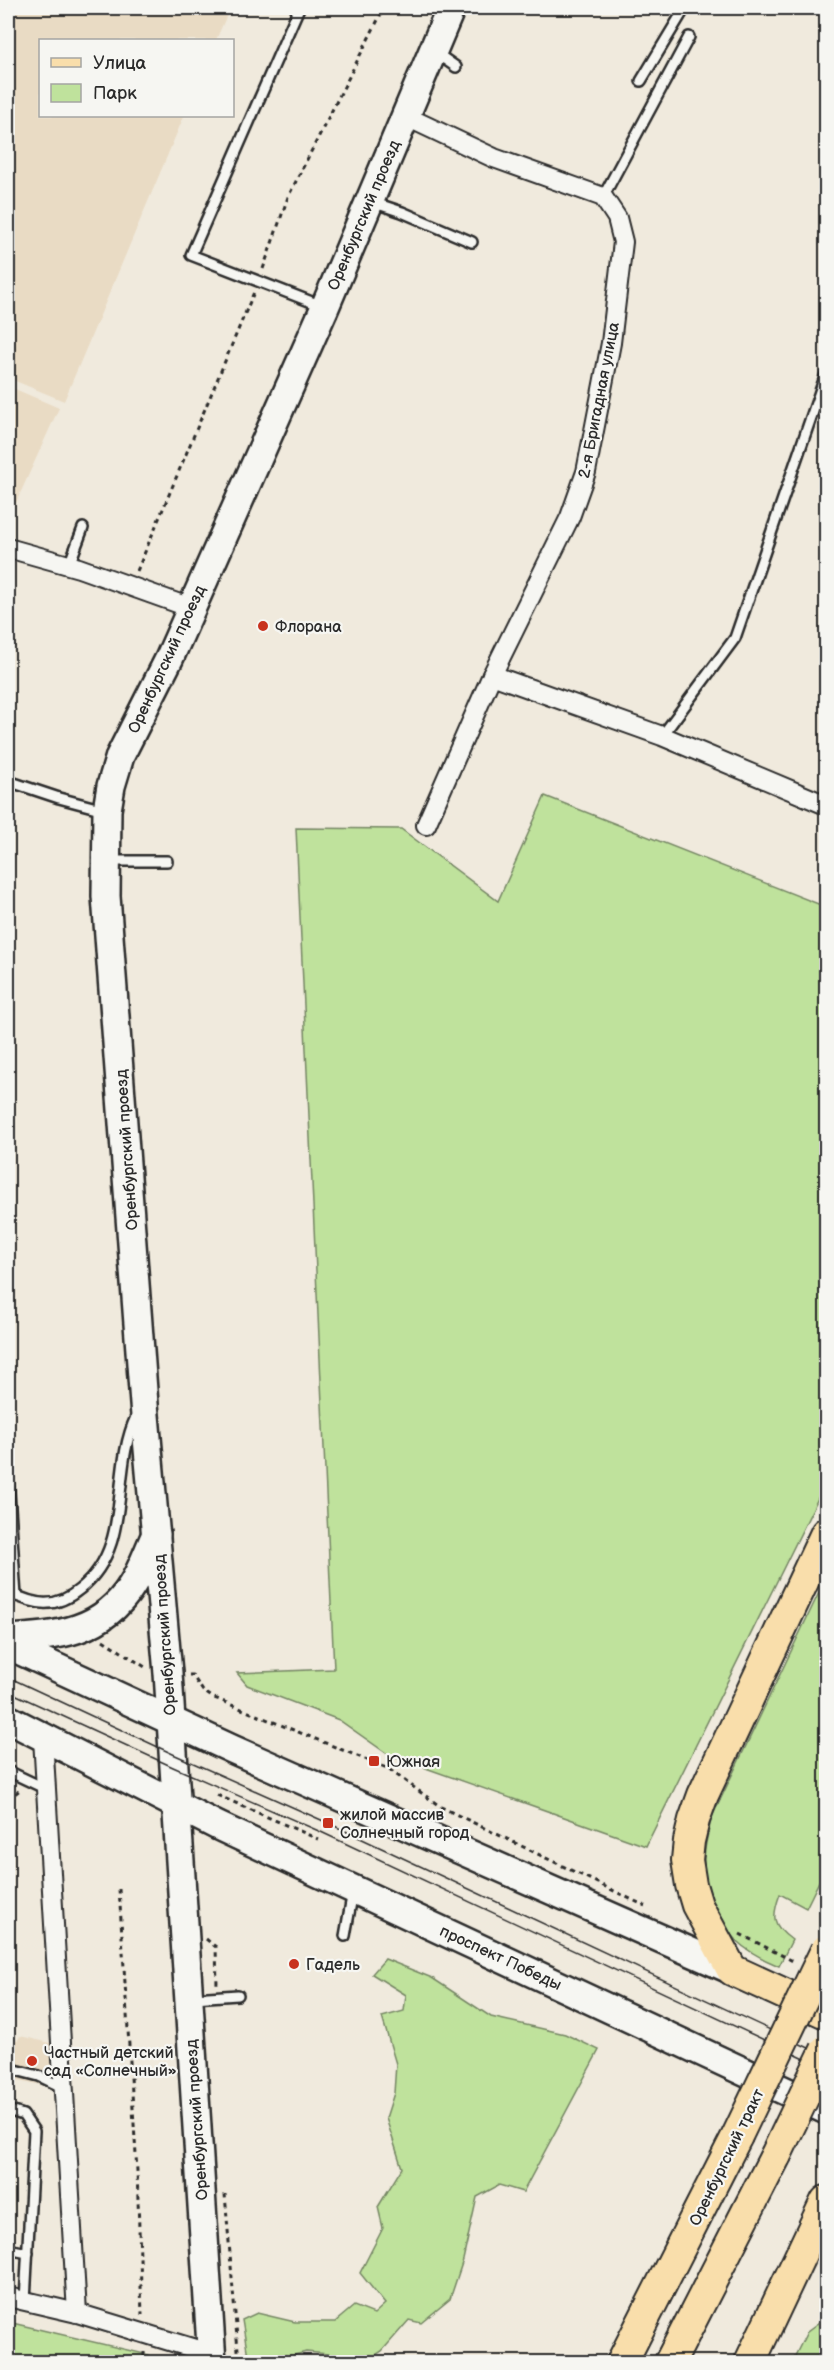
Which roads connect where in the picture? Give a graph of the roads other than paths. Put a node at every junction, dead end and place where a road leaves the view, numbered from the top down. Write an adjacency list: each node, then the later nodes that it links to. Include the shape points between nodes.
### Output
1 (299, 8): 12 (lane, via 191,255)
2 (451, 8): 5 (main road, Оренбургский проезд)
3 (685, 8): 7 (lane)
4 (689, 37): 9 (lane)
5 (434, 52): 6 (lane); 8 (main road, Оренбургский проезд)
6 (456, 67)
7 (641, 81)
8 (405, 116): 9 (street, via 494,158); 10 (main road, Оренбургский проезд)
9 (603, 197): 18 (street, 2-я Бригадная улица, via 617,218 623,243 611,344 586,472 570,517)
10 (368, 201): 11 (lane); 12 (main road, Оренбургский проезд)
11 (472, 243)
12 (325, 307): 17 (main road, Оренбургский проезд)
13 (826, 374): 19 (lane, via 735,638)
14 (83, 528): 16 (lane)
15 (8, 548): 16 (street)
16 (69, 565): 17 (street)
17 (191, 608): 22 (main road, Оренбургский проезд, via 120,756)
18 (492, 675): 19 (street); 23 (street, 2-я Бригадная улица)
19 (662, 736): 21 (street)
20 (8, 781): 22 (lane)
21 (826, 805)
22 (107, 810): 24 (main road, Оренбургский проезд)
23 (426, 825)
24 (105, 861): 25 (lane); 26 (main road, Оренбургский проезд)
25 (168, 861)
26 (144, 1404): 28 (main road, Оренбургский проезд); 30 (lane, via 128,1440 116,1529 99,1569 87,1584 63,1600 38,1603)
27 (8, 1478): 30 (lane)
28 (156, 1533): 31 (main road, via 132,1584 108,1612 66,1634); 34 (main road, Оренбургский проезд)
29 (826, 1533): 42 (main road, via 712,1772 694,1820 687,1860 691,1885)
30 (12, 1594)
31 (8, 1639)
32 (8, 1645): 34 (main road)
33 (8, 1719): 35 (main road, проспект Победы)
34 (171, 1719): 38 (main road, Оренбургский проезд); 42 (main road)
35 (43, 1738): 37 (street); 38 (main road, проспект Победы)
36 (8, 1771): 37 (lane)
37 (46, 1790): 48 (street)
38 (175, 1805): 39 (main road, проспект Победы); 44 (main road, Оренбургский проезд)
39 (354, 1888): 40 (lane); 50 (main road, проспект Победы)
40 (345, 1936)
41 (826, 1950): 57 (main road, Оренбургский тракт, bridge)
42 (732, 1970): 45 (main road)
43 (238, 1995): 44 (lane)
44 (188, 1998): 56 (main road, Оренбургский проезд)
45 (826, 2013)
46 (826, 2050): 58 (main road, bridge)
47 (8, 2068): 48 (lane)
48 (64, 2088): 55 (street)
49 (8, 2110): 53 (lane, via 23,2115 34,2131)
50 (826, 2110)
51 (826, 2201): 59 (main road)
52 (8, 2249): 53 (lane)
53 (28, 2253): 54 (lane)
54 (16, 2299): 55 (street)
55 (77, 2313): 56 (street)
56 (212, 2358)
57 (622, 2362)
58 (670, 2362)
59 (750, 2362)

